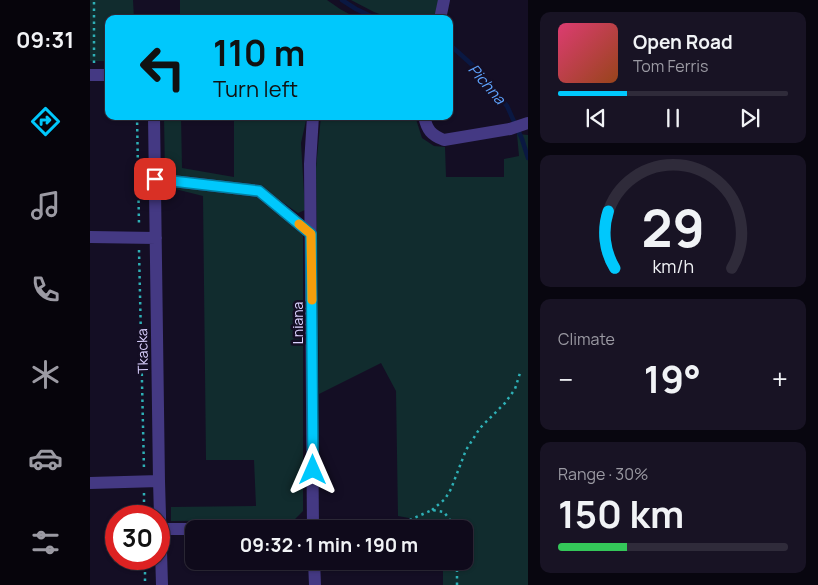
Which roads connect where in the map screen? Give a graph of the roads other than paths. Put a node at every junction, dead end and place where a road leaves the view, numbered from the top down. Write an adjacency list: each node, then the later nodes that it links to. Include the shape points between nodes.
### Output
1 (444, 0): 2 (street)
2 (441, 15)
3 (90, 75): 4 (street)
4 (105, 75)
5 (154, 120): 9 (street, Tkacka)
6 (313, 120): 10 (street, Lniana)
7 (425, 120): 8 (street, via 427,128 444,140)
8 (528, 123)
9 (155, 179): 10 (street, via 259,191); 12 (street, Tkacka)
10 (311, 234): 16 (street, Lniana)
11 (90, 237): 12 (street)
12 (156, 238): 13 (street, Tkacka)
13 (159, 481): 14 (street); 15 (street, Tkacka)
14 (90, 483)
15 (160, 505)
16 (313, 520)
17 (170, 529): 18 (street)
18 (185, 529)
19 (161, 570): 21 (street, Tkacka)
20 (314, 570): 22 (street)
21 (162, 585)
22 (315, 585)

